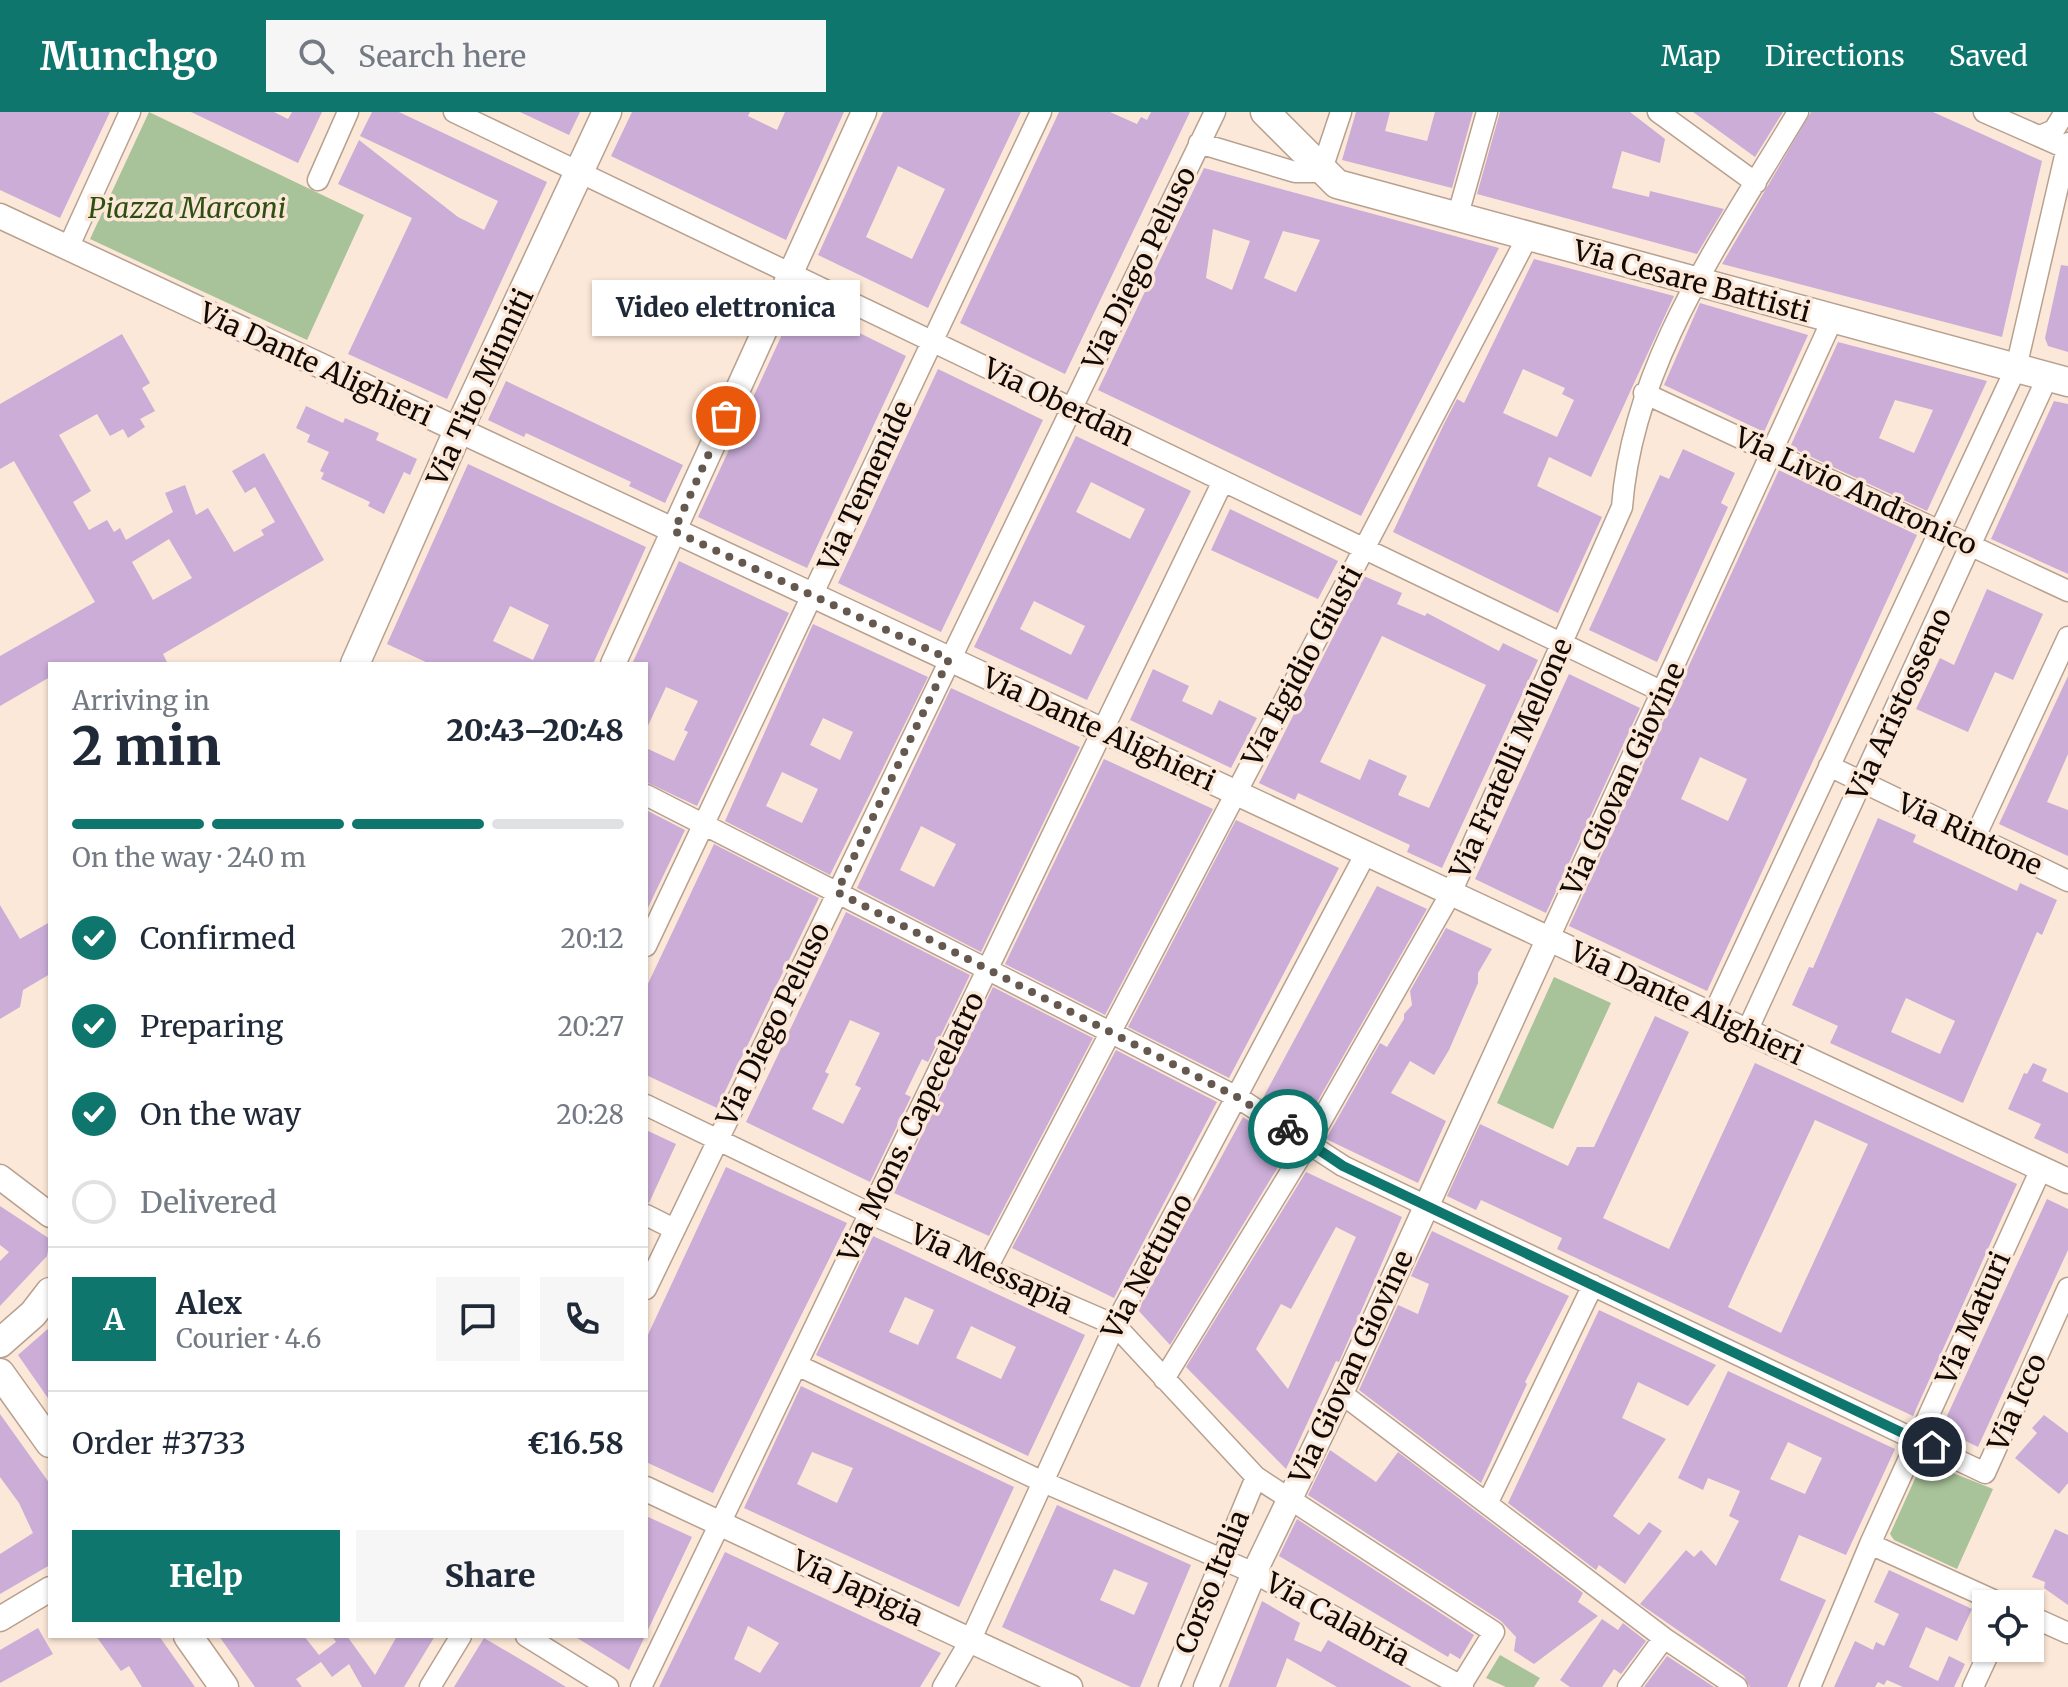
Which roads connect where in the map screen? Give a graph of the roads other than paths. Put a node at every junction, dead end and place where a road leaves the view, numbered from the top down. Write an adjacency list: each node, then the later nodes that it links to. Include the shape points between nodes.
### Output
1 (130, 112): 25 (street)
2 (348, 112): 20 (street)
3 (454, 112): 18 (street, Via Oberdan)
4 (607, 112): 18 (main road, Via Tito Minniti)
5 (864, 112): 26 (street)
6 (1041, 112): 29 (street, Via Temenide)
7 (1215, 112): 16 (street, Via Diego Peluso)
8 (1265, 112): 19 (main road)
9 (1341, 112): 19 (street)
10 (1487, 112): 23 (street)
11 (1658, 112): 21 (street)
12 (1798, 112): 21 (street, Via Fratelli Mellone)
13 (1984, 112): 15 (street)
14 (2065, 112): 15 (street, via 2054,130)
15 (2040, 136): 17 (street)
16 (1199, 143): 19 (street, via 1295,172); 33 (street, Via Diego Peluso)
17 (2067, 147): 30 (street, Via Aristosseno)
18 (579, 172): 26 (street, Via Oberdan); 34 (main road, Via Tito Minniti)
19 (1321, 172): 23 (main road, Via Cesare Battisti, via 1337,184)
20 (318, 180)
21 (1756, 183): 27 (street, Via Fratelli Mellone)
22 (0, 216): 25 (street, Via Dante Alighieri)
23 (1457, 218): 24 (main road, Via Cesare Battisti)
24 (1527, 238): 27 (main road, Via Cesare Battisti); 40 (street, Via Egidio Giusti)
25 (68, 248): 34 (street, Via Dante Alighieri)
26 (791, 274): 29 (street, Via Oberdan); 38 (street)
27 (1696, 283): 28 (main road, Via Cesare Battisti); 32 (street, Via Fratelli Mellone)
28 (1833, 318): 30 (main road, Via Cesare Battisti); 35 (street, Via Giovan Giovine)
29 (932, 342): 33 (street, Via Oberdan); 42 (street, Via Temenide)
30 (2016, 368): 31 (main road, Via Cesare Battisti); 37 (street, Via Aristosseno)
31 (2058, 379): 39 (street, Via Aristosseno)
32 (1644, 393): 35 (street, Via Livio Andronico); 44 (street, Via Fratelli Mellone, via 1625,469 1622,507)
33 (1071, 408): 36 (street, Via Oberdan); 45 (street, Via Diego Peluso)
34 (458, 431): 38 (street, Via Dante Alighieri); 46 (main road, Via Tito Minniti)
35 (1770, 451): 37 (street, Via Livio Andronico); 48 (street, Via Giovan Giovine)
36 (1223, 481): 40 (street, Via Oberdan); 49 (street, Via Mons. Capecelatro)
37 (1938, 530): 39 (street, Via Livio Andronico); 50 (street, Via Aristosseno)
38 (674, 531): 42 (street, Via Dante Alighieri); 47 (street)
39 (1972, 545): 41 (street, Via Livio Andronico); 51 (street, Via Aristosseno)
40 (1363, 548): 44 (street, Via Oberdan); 52 (street, Via Egidio Giusti)
41 (2068, 591)
42 (813, 596): 45 (street, Via Dante Alighieri); 54 (street, Via Temenide)
43 (2068, 637): 55 (street)
44 (1562, 644): 48 (street, Via Oberdan); 59 (street, Via Fratelli Mellone)
45 (949, 659): 49 (street, Via Dante Alighieri); 58 (street, Via Diego Peluso)
46 (362, 662)
47 (614, 662)
48 (1663, 692): 60 (street, Via Giovan Giovine)
49 (1102, 730): 52 (street, Via Dante Alighieri); 62 (street, Via Mons. Capecelatro)
50 (1829, 766): 51 (street, Via Rintone); 63 (street, Via Aristosseno)
51 (1862, 783): 55 (street, Via Rintone); 64 (street, Via Aristosseno)
52 (1235, 793): 56 (street, Via Dante Alighieri); 65 (street, Via Egidio Giusti)
53 (648, 796): 54 (street)
54 (704, 825): 58 (street); 61 (street, Via Temenide)
55 (1976, 835): 57 (street, Via Rintone)
56 (1366, 853): 59 (street, Via Dante Alighieri); 66 (street, Via Nettuno)
57 (2068, 881)
58 (837, 892): 62 (street); 68 (street, Via Diego Peluso)
59 (1451, 893): 60 (street, Via Dante Alighieri); 69 (street, Via Fratelli Mellone)
60 (1549, 938): 63 (street, Via Dante Alighieri); 73 (street, Via Giovan Giovine)
61 (648, 942)
62 (987, 970): 65 (street); 75 (street, Via Mons. Capecelatro)
63 (1713, 1015): 64 (street, Via Dante Alighieri)
64 (1747, 1031): 70 (street, Via Dante Alighieri)
65 (1110, 1033): 66 (street); 78 (street, Via Egidio Giusti)
66 (1237, 1097): 69 (street); 83 (street, Via Nettuno)
67 (648, 1106): 68 (street, Via Messapia)
68 (717, 1138): 75 (street, Via Messapia); 77 (street, Via Diego Peluso)
69 (1309, 1142): 73 (street, via 1343,1166); 87 (street, Via Fratelli Mellone)
70 (2041, 1169): 72 (street, Via Dante Alighieri); 90 (street, Via Maturi)
71 (0, 1177): 74 (street)
72 (2068, 1181)
73 (1426, 1205): 80 (street); 88 (street, Via Giovan Giovine)
74 (48, 1213)
75 (869, 1213): 78 (street, Via Messapia); 85 (street, Via Mons. Capecelatro)
76 (648, 1216): 77 (street)
77 (674, 1229): 79 (street, Via Diego Peluso)
78 (988, 1266): 83 (street, Via Messapia)
79 (648, 1285)
80 (1593, 1285): 90 (street); 95 (street)
81 (2068, 1288): 90 (street, Via Icco, via 1985,1473)
82 (48, 1295): 84 (main road)
83 (1115, 1325): 87 (street, Via Messapia); 92 (street, Via Nettuno)
84 (0, 1343)
85 (797, 1365): 92 (street, Via Calabria); 96 (street, Via Mons. Capecelatro)
86 (0, 1373): 89 (main road)
87 (1164, 1379): 91 (street, Via Messapia)
88 (1341, 1393): 94 (street, Via Giovan Giovine); 95 (street)
89 (48, 1440)
90 (1918, 1440): 97 (street, Via Maturi)
91 (1256, 1477): 94 (street, Via Messapia); 98 (street, Corso Italia)
92 (1041, 1481): 98 (street, Via Calabria); 109 (street, Via Nettuno)
93 (648, 1490): 96 (street, Via Japigia)
94 (1288, 1500): 99 (street, Corso Italia); 119 (street, Via Messapia, via 1494,1632)
95 (1488, 1502): 108 (street)
96 (719, 1522): 109 (street, Via Japigia); 114 (street, Via Mons. Capecelatro)
97 (1870, 1544): 101 (street); 122 (street, Via Maturi)
98 (1220, 1558): 99 (street, Via Calabria); 117 (street, Corso Italia)
99 (1254, 1573): 118 (street, Corso Italia); 119 (street, Via Calabria)
100 (48, 1590): 102 (street)
101 (1972, 1590)
102 (0, 1619)
103 (2044, 1622): 104 (street)
104 (2068, 1633)
105 (189, 1638): 111 (main road)
106 (460, 1638): 112 (street)
107 (529, 1638): 113 (street)
108 (1664, 1638): 120 (street); 121 (street)
109 (970, 1641): 115 (street, Via Nettuno); 116 (street, Via Japigia)
110 (1985, 1662): 123 (street)
111 (224, 1687)
112 (430, 1687)
113 (608, 1687)
114 (641, 1687)
115 (943, 1687)
116 (1070, 1687)
117 (1169, 1687)
118 (1206, 1687)
119 (1461, 1687)
120 (1628, 1687)
121 (1737, 1687)
122 (1810, 1687)
123 (1973, 1687)

